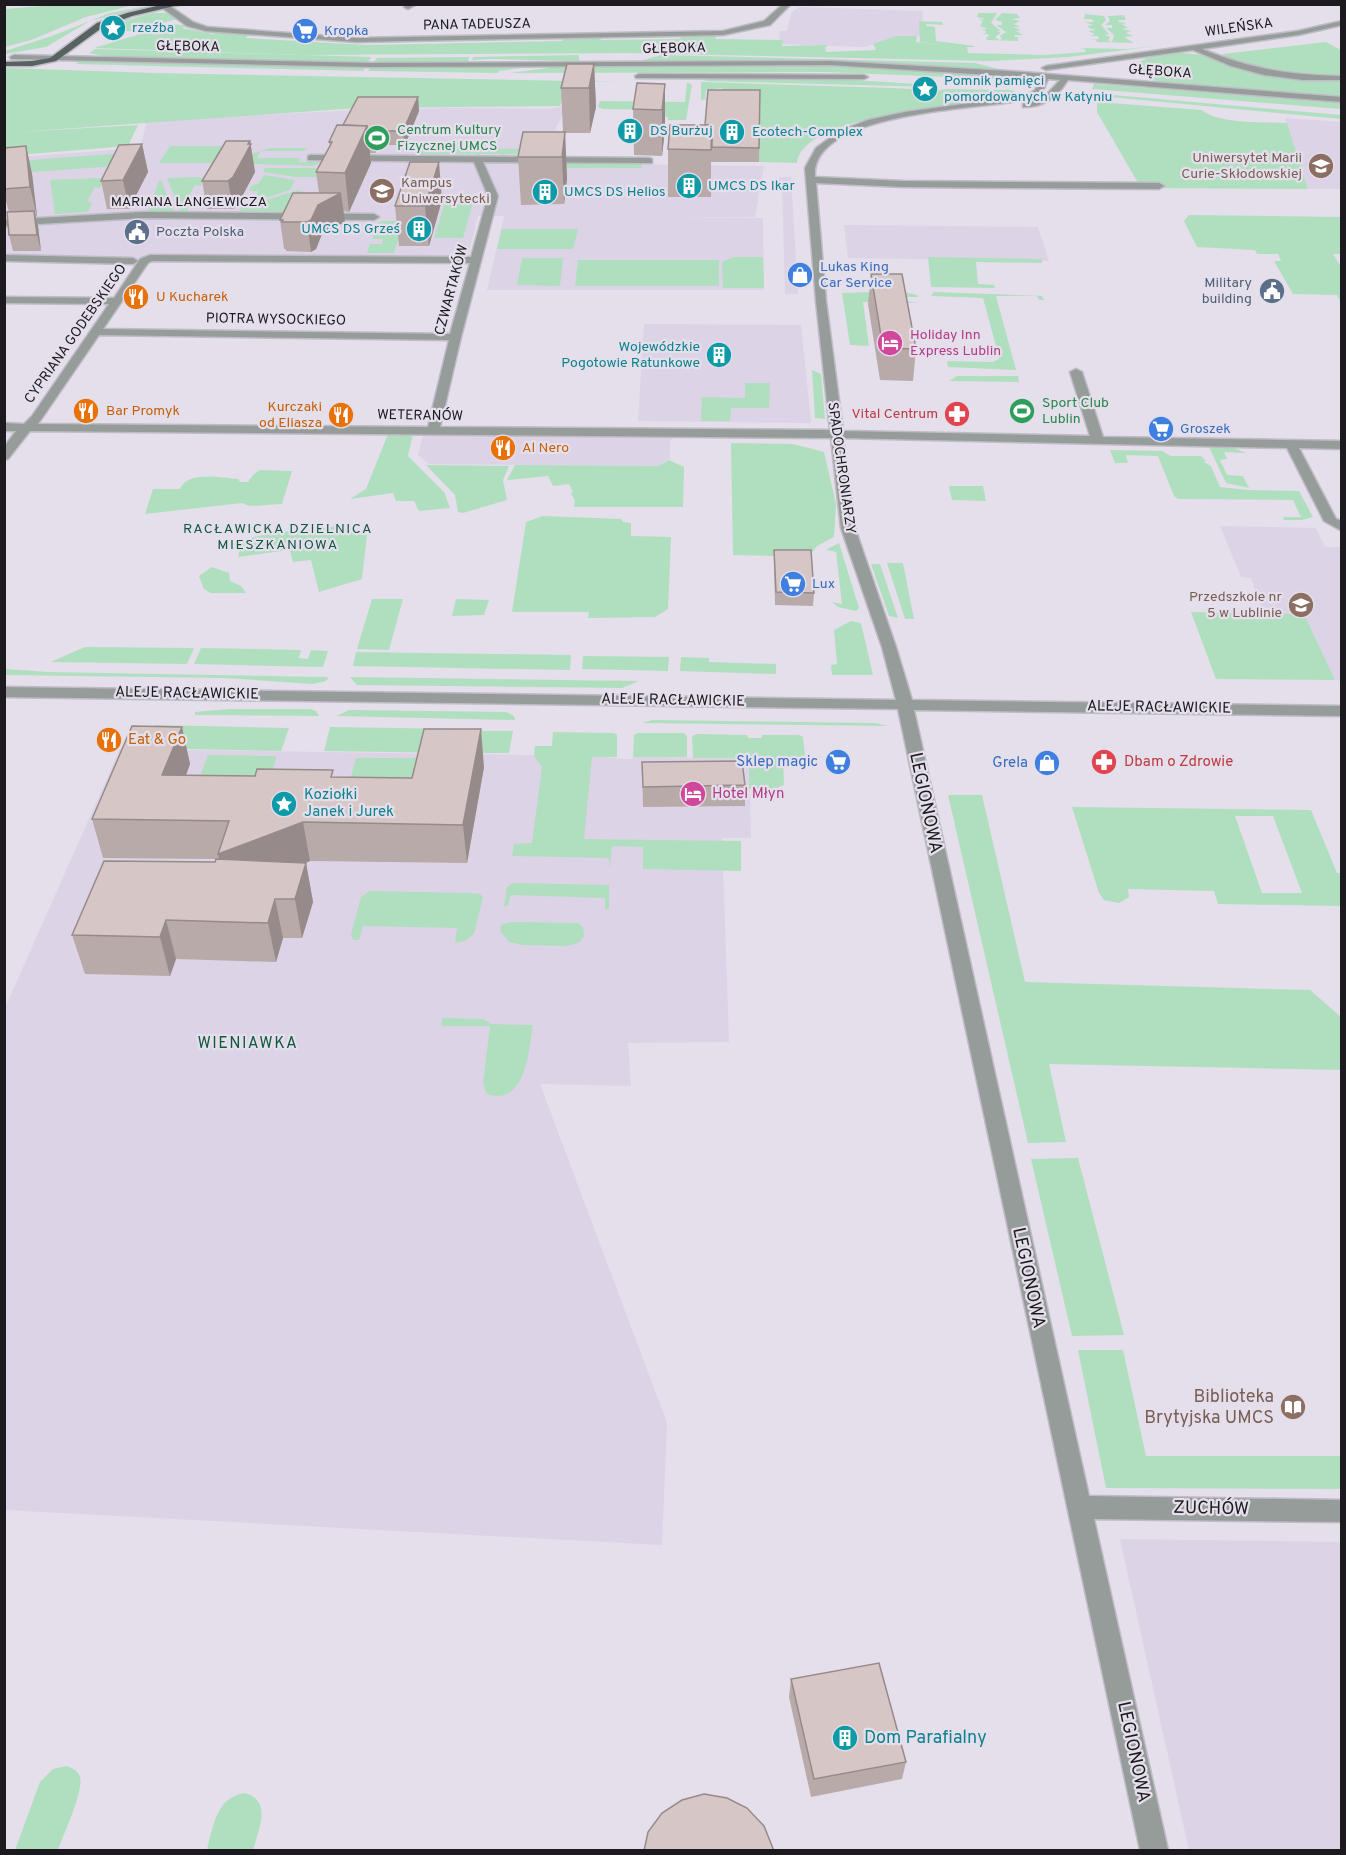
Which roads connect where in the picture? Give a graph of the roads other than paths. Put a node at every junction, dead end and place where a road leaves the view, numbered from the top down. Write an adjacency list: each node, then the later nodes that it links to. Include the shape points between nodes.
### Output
1 (180, 4): 3 (main road)
2 (788, 4): 3 (street, PANA TADEUSZA, via 767,23 723,33 387,40 213,30 190,24)
3 (165, 7): 5 (main road, via 109,21)
4 (1341, 23): 6 (street, WILEŃSKA)
5 (83, 36): 7 (main road, via 57,47); 9 (main road)
6 (1191, 48): 8 (street, WILEŃSKA); 21 (street, via 1266,73)
7 (9, 56): 9 (street, GŁĘBOKA)
8 (1139, 56): 10 (street, WILEŃSKA); 22 (street, via 1129,62 1130,70)
9 (57, 57): 12 (main road); 13 (street); 15 (street, GŁĘBOKA, via 393,65 807,63)
10 (1124, 58): 14 (street, WILEŃSKA); 20 (street, WILEŃSKA)
11 (4, 64): 12 (main road, GŁĘBOKA)
12 (20, 64): 13 (street, GŁĘBOKA)
13 (69, 66): 16 (street, GŁĘBOKA)
14 (1067, 66): 15 (street, WILEŃSKA); 18 (street, WILEŃSKA)
15 (1008, 73): 18 (street, GŁĘBOKA)
16 (456, 74)
17 (627, 75): 19 (street, GŁĘBOKA)
18 (1046, 76): 20 (street, GŁĘBOKA); 23 (street)
19 (878, 77)
20 (1065, 78): 22 (street, GŁĘBOKA); 23 (street, WILEŃSKA); 24 (street)
21 (1341, 78)
22 (1159, 85): 26 (street, GŁĘBOKA)
23 (1041, 86): 24 (street); 25 (street, via 1037,94); 25 (street, via 1026,88)
24 (1064, 88): 27 (street, via 1032,104)
25 (1029, 97): 27 (street)
26 (1341, 100)
27 (940, 110): 31 (street, SPADOCHRONIARZY, via 881,119 836,135 815,154)
28 (310, 158): 29 (street)
29 (478, 159): 30 (street); 36 (street, CZWARTAKÓW, via 493,196)
30 (649, 161)
31 (811, 180): 32 (street); 46 (street, SPADOCHRONIARZY)
32 (1159, 186)
33 (374, 217): 34 (street, MARIANA LANGIEWICZA, via 143,215)
34 (4, 223)
35 (4, 258): 37 (street)
36 (476, 260): 39 (street, CYPRIANA GODEBSKIEGO, via 150,258); 41 (street, CZWARTAKÓW)
37 (133, 261)
38 (4, 300): 39 (street)
39 (117, 302): 40 (street, CYPRIANA GODEBSKIEGO)
40 (96, 332): 41 (street, PIOTRA WYSOCKIEGO); 44 (street, CYPRIANA GODEBSKIEGO)
41 (455, 337): 45 (street, CZWARTAKÓW)
42 (1076, 372): 47 (street)
43 (4, 427): 44 (street, WETERANÓW)
44 (28, 427): 45 (street, WETERANÓW); 50 (street, CYPRIANA GODEBSKIEGO)
45 (433, 431): 46 (street, WETERANÓW)
46 (836, 435): 47 (street, WETERANÓW); 53 (street, SPADOCHRONIARZY, via 850,538)
47 (1098, 441): 48 (street, WETERANÓW)
48 (1291, 444): 49 (street, WETERANÓW); 51 (street, via 1331,521)
49 (1341, 445)
50 (4, 456)
51 (1341, 527)
52 (4, 692): 53 (street, ALEJE RACŁAWICKIE)
53 (905, 704): 54 (street, ALEJE RACŁAWICKIE); 55 (street, LEGIONOWA)
54 (1341, 711)
55 (1081, 1507): 56 (street, ZUCHÓW); 57 (street, LEGIONOWA)
56 (1341, 1511)
57 (1154, 1851)

